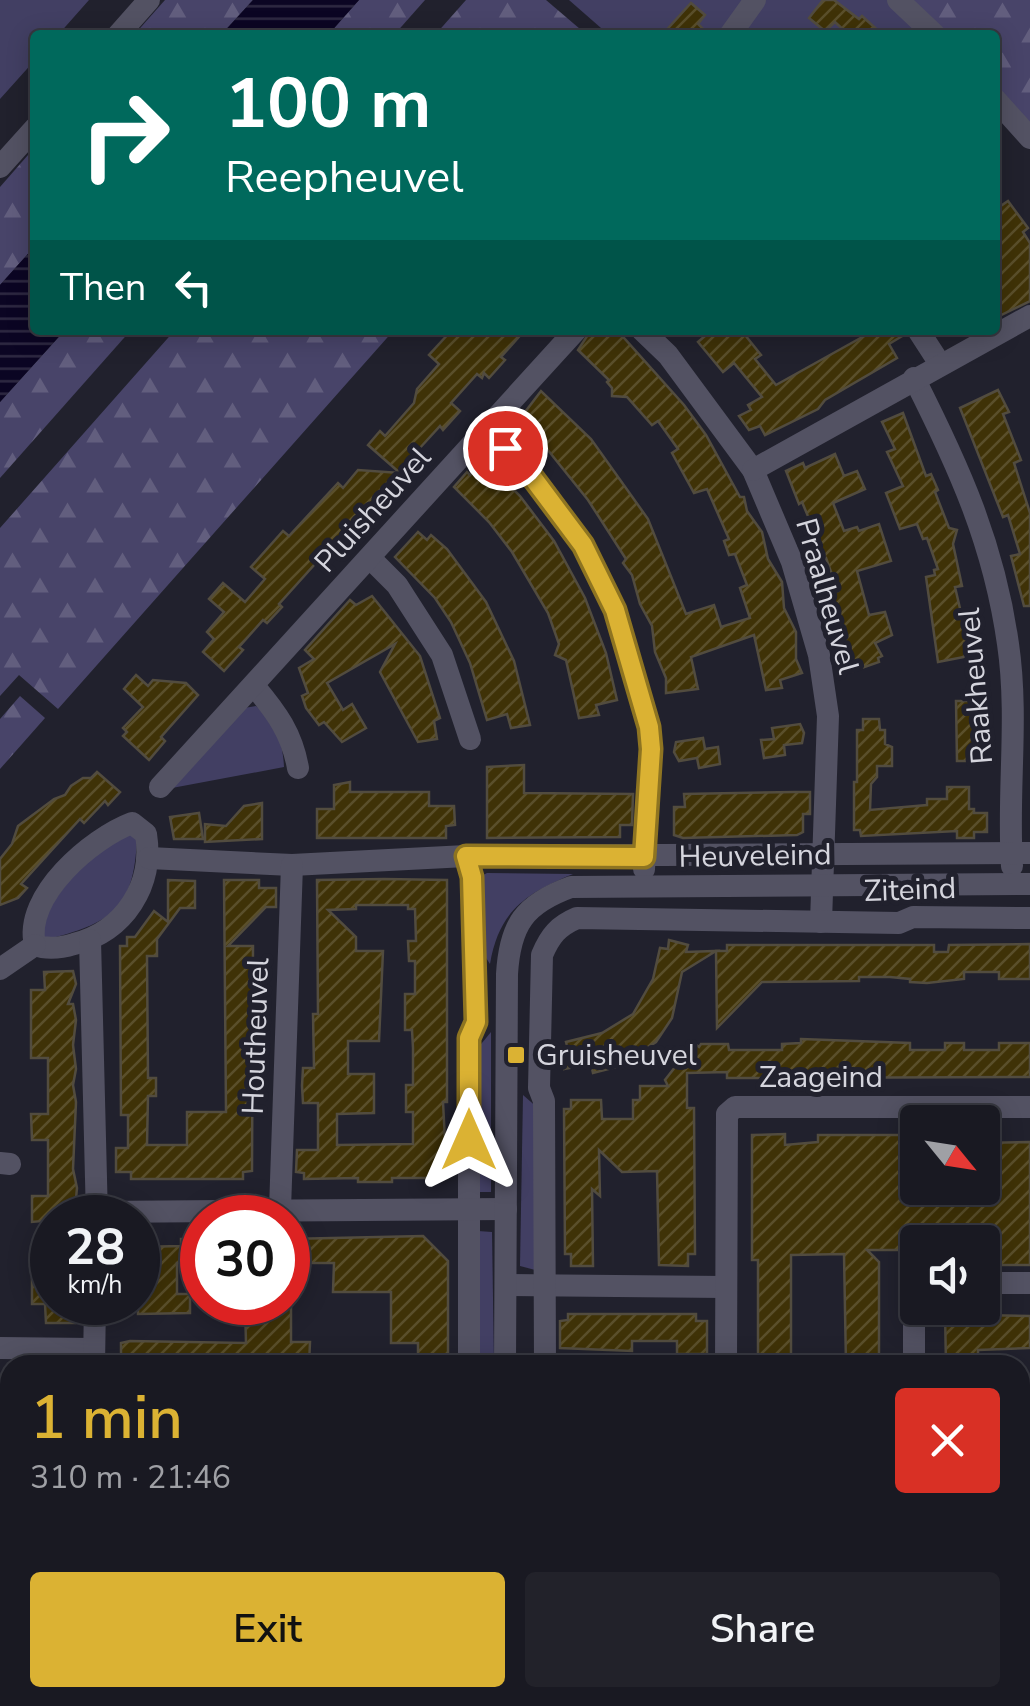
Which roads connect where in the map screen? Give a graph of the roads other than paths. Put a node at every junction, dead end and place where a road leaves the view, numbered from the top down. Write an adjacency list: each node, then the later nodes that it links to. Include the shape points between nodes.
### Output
1 (149, 0): 4 (street)
2 (755, 0): 5 (street)
3 (898, 0): 6 (street)
4 (122, 30)
5 (734, 30)
6 (930, 30)
7 (1000, 104): 9 (street)
8 (30, 134): 10 (street)
9 (1030, 138)
10 (0, 167)
11 (1030, 316): 12 (street)
12 (1000, 332)
13 (572, 335): 19 (street, Pluisheuvel)
14 (647, 335): 20 (street, Praalheuvel)
15 (921, 335): 17 (street)
16 (994, 335): 17 (street)
17 (940, 364): 18 (street)
18 (914, 378): 20 (street); 26 (street, Raakheuvel, via 989,549 1005,626)
19 (486, 431): 21 (street, Pluisheuvel); 29 (street, via 524,466 583,545 615,610 649,727)
20 (753, 470): 28 (street, Praalheuvel, via 792,562 819,655 828,716)
21 (370, 558): 22 (street, Pluisheuvel); 23 (street, via 397,585 442,655)
22 (255, 686): 24 (street, via 283,721); 25 (street, Pluisheuvel)
23 (470, 739)
24 (298, 768)
25 (160, 787)
26 (1021, 854): 28 (street); 32 (street, Raakheuvel)
27 (466, 856): 29 (street); 31 (street); 44 (street, via 476,1022 469,1038)
28 (826, 856): 29 (street); 33 (street, Praalheuvel)
29 (644, 857): 34 (street)
30 (149, 858): 31 (street); 37 (street, via 146,878 124,916); 38 (street, via 143,817 82,852 40,909)
31 (292, 865): 42 (street, Houtheuvel)
32 (1022, 884): 33 (street, Heuveleind)
33 (823, 885): 34 (street, Heuveleind); 36 (street, Praalheuvel)
34 (644, 888): 45 (street, Heuveleind, via 571,888 546,896 526,912 509,942)
35 (1030, 918): 36 (street, Ziteind)
36 (821, 922): 48 (street, Ziteind, via 577,918 549,938 542,954 539,1088)
37 (90, 940): 38 (street, via 61,948); 41 (street)
38 (35, 944): 39 (street)
39 (6, 965)
40 (1030, 1107): 50 (street, Zaageind, via 735,1107 727,1114)
41 (96, 1195)
42 (280, 1195)
43 (310, 1208): 44 (street)
44 (469, 1209): 45 (street); 56 (street)
45 (506, 1209): 49 (street, Heuveleind)
46 (1000, 1283): 47 (street)
47 (1030, 1283)
48 (546, 1284): 49 (street); 50 (street); 58 (street)
49 (506, 1285): 57 (street, Heuveleind)
50 (725, 1287): 59 (street, Zaageind)
51 (95, 1325): 55 (street)
52 (914, 1325): 60 (street)
53 (0, 1348): 54 (street)
54 (73, 1355)
55 (94, 1355)
56 (469, 1355)
57 (505, 1355)
58 (545, 1355)
59 (726, 1355)
60 (914, 1355)

